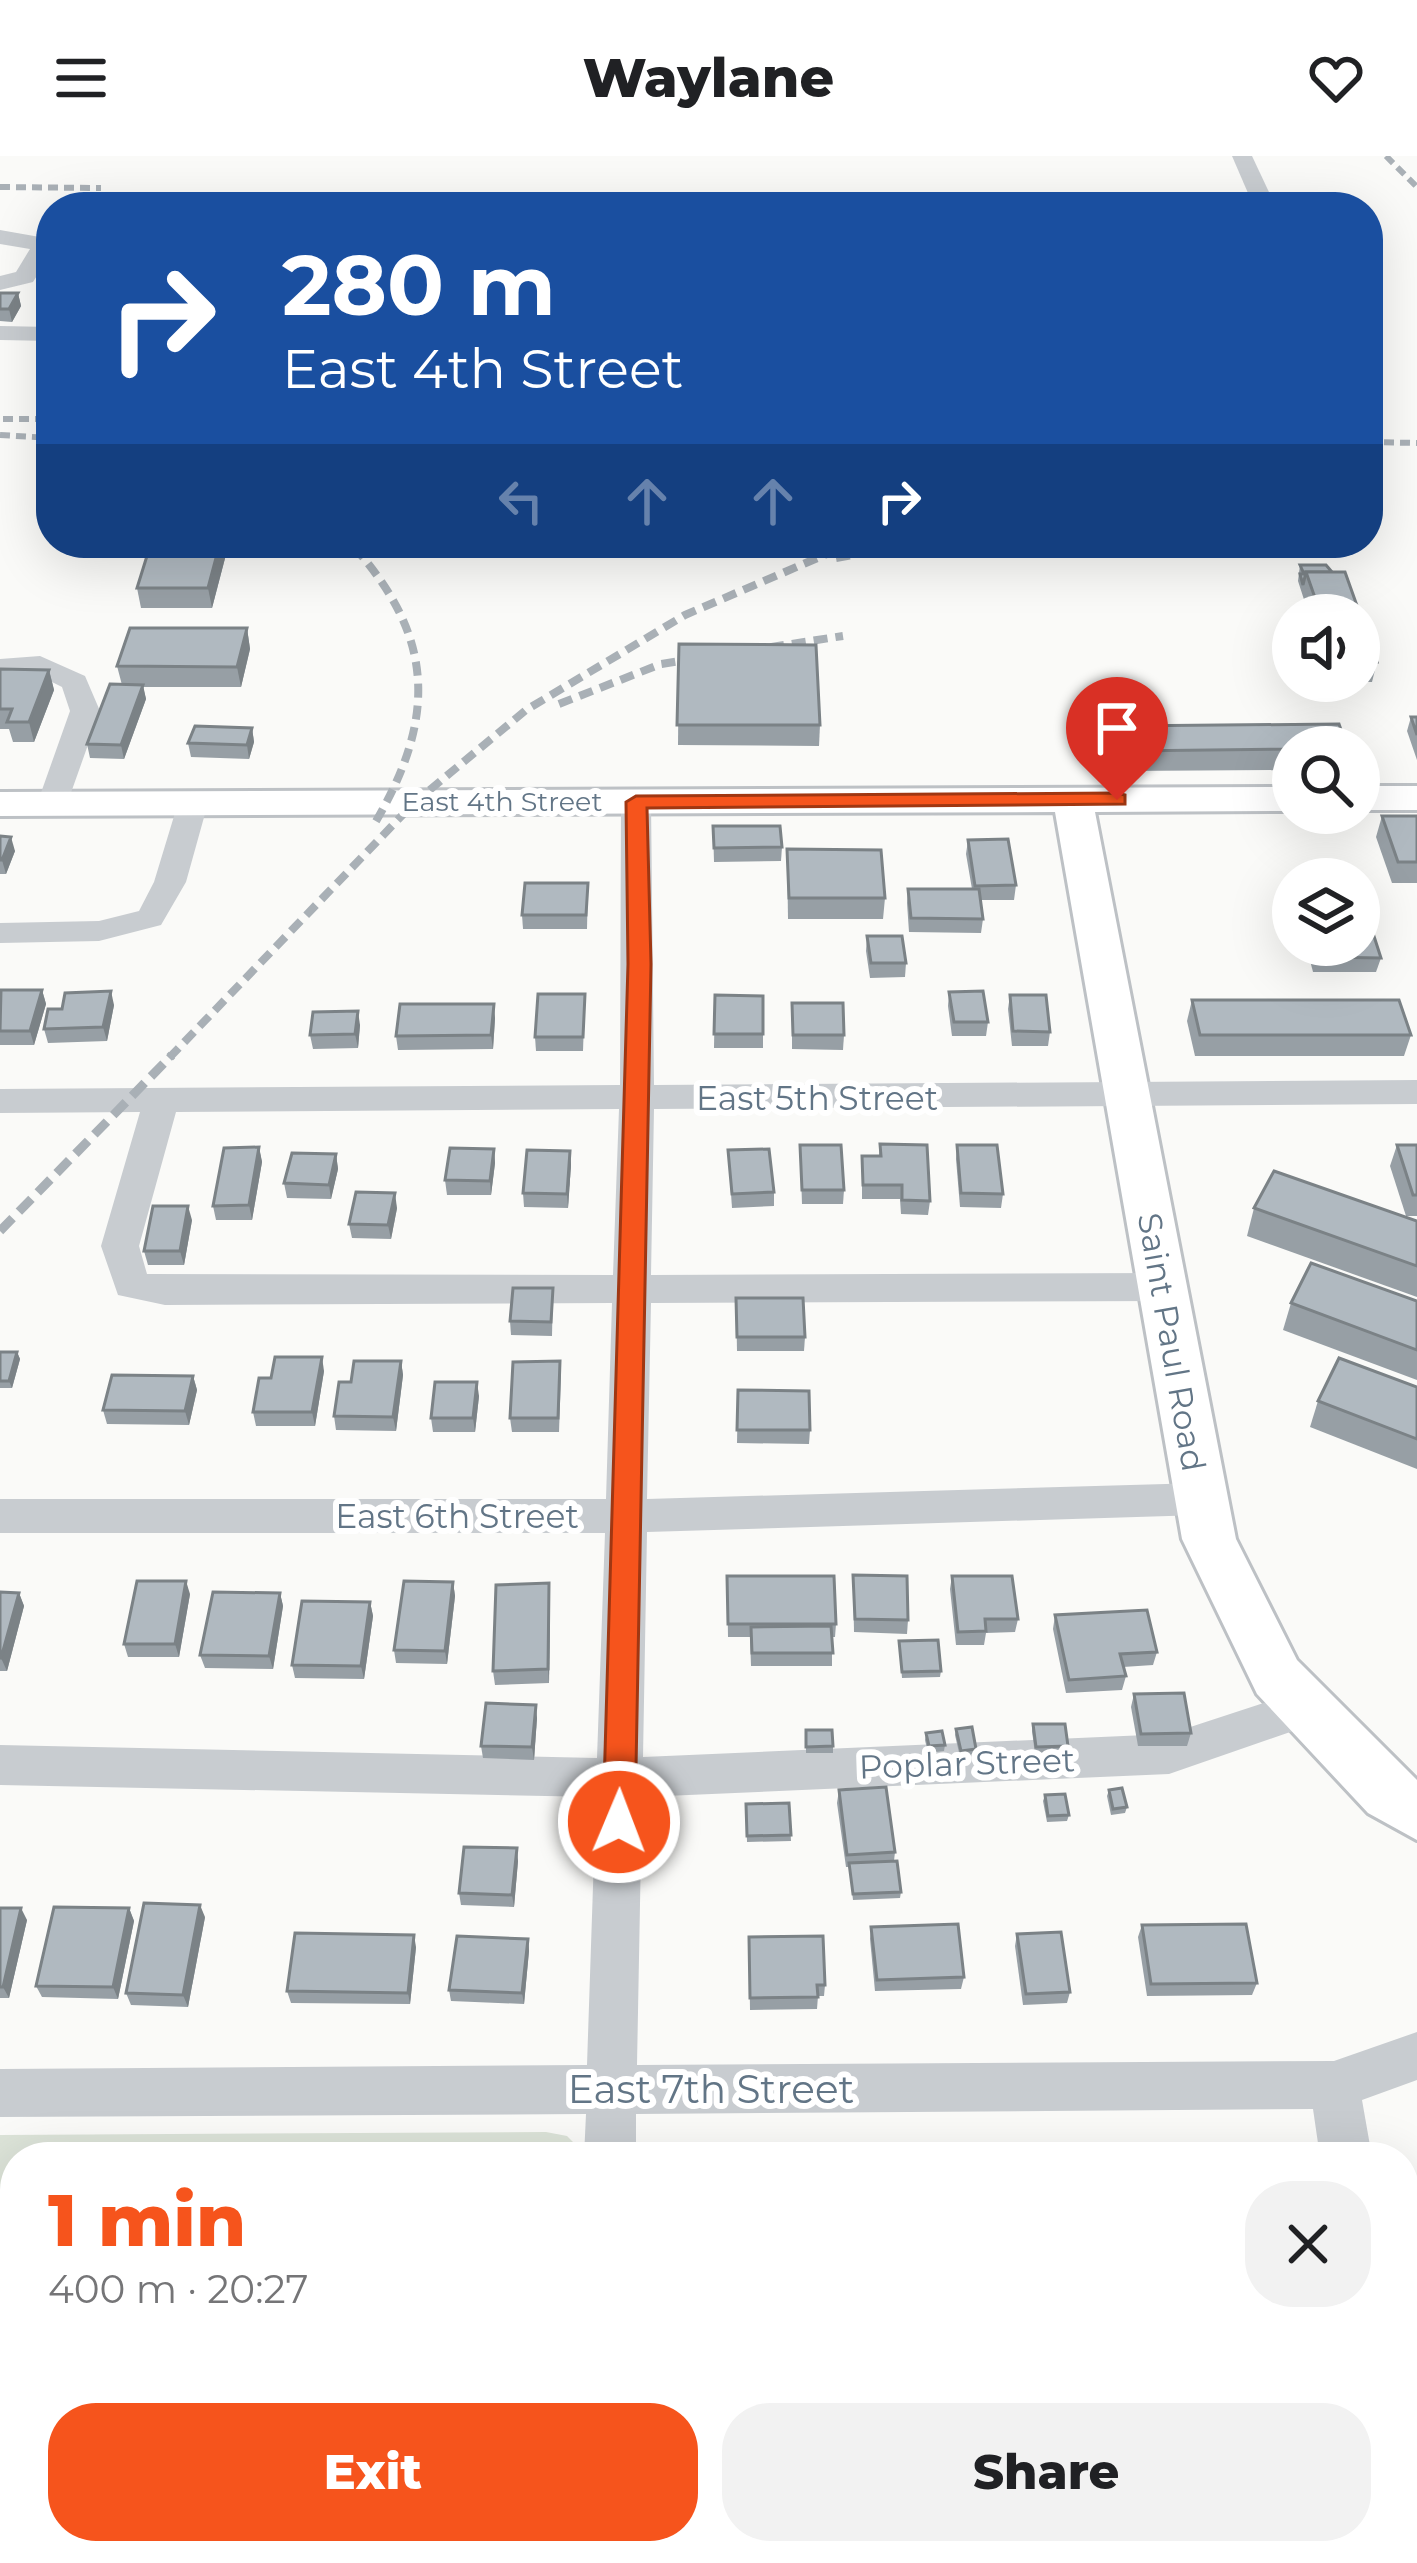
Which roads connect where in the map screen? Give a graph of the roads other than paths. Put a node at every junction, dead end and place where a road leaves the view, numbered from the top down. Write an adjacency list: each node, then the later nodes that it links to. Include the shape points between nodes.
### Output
1 (1242, 156): 2 (street)
2 (1258, 192)
3 (0, 237): 4 (street)
4 (36, 244)
5 (36, 262): 6 (street, via 25,277)
6 (0, 284)
7 (0, 332): 8 (street)
8 (36, 333)
9 (0, 668): 17 (street, via 40,665 75,682 85,711)
10 (1380, 798): 11 (main road)
11 (1417, 798)
12 (1272, 799): 13 (main road, East 4th Street)
13 (1073, 800): 14 (main road, East 4th Street); 20 (main road, Saint Paul Road)
14 (636, 802): 15 (main road, East 4th Street); 21 (street)
15 (194, 803): 17 (main road, East 4th Street); 18 (street, via 163,900 149,918 107,929)
16 (0, 804): 17 (main road, East 4th Street)
17 (52, 804)
18 (0, 933)
19 (1417, 1092): 20 (street, East 5th Street)
20 (1127, 1097): 21 (street, East 5th Street); 24 (main road, Saint Paul Road)
21 (637, 1099): 22 (street, East 5th Street); 25 (street)
22 (161, 1100): 23 (street, East 5th Street); 25 (street, via 120,1246 131,1286)
23 (0, 1101)
24 (1162, 1287): 25 (street); 26 (main road, Saint Paul Road)
25 (632, 1289): 28 (street)
26 (1202, 1499): 28 (street, East 6th Street); 29 (main road, Saint Paul Road, via 1209,1539 1277,1677)
27 (0, 1516): 28 (street, East 6th Street)
28 (626, 1516): 31 (street)
29 (1306, 1708): 31 (street, Poplar Street, via 1169,1754); 32 (main road, Saint Paul Road)
30 (0, 1765): 31 (street, Poplar Street)
31 (620, 1778): 35 (street)
32 (1417, 1813)
33 (1417, 2056): 34 (street, East 7th Street)
34 (1334, 2085): 35 (street, East 7th Street); 38 (street)
35 (613, 2090): 36 (street, East 7th Street); 37 (street)
36 (0, 2093)
37 (611, 2142)
38 (1344, 2142)

